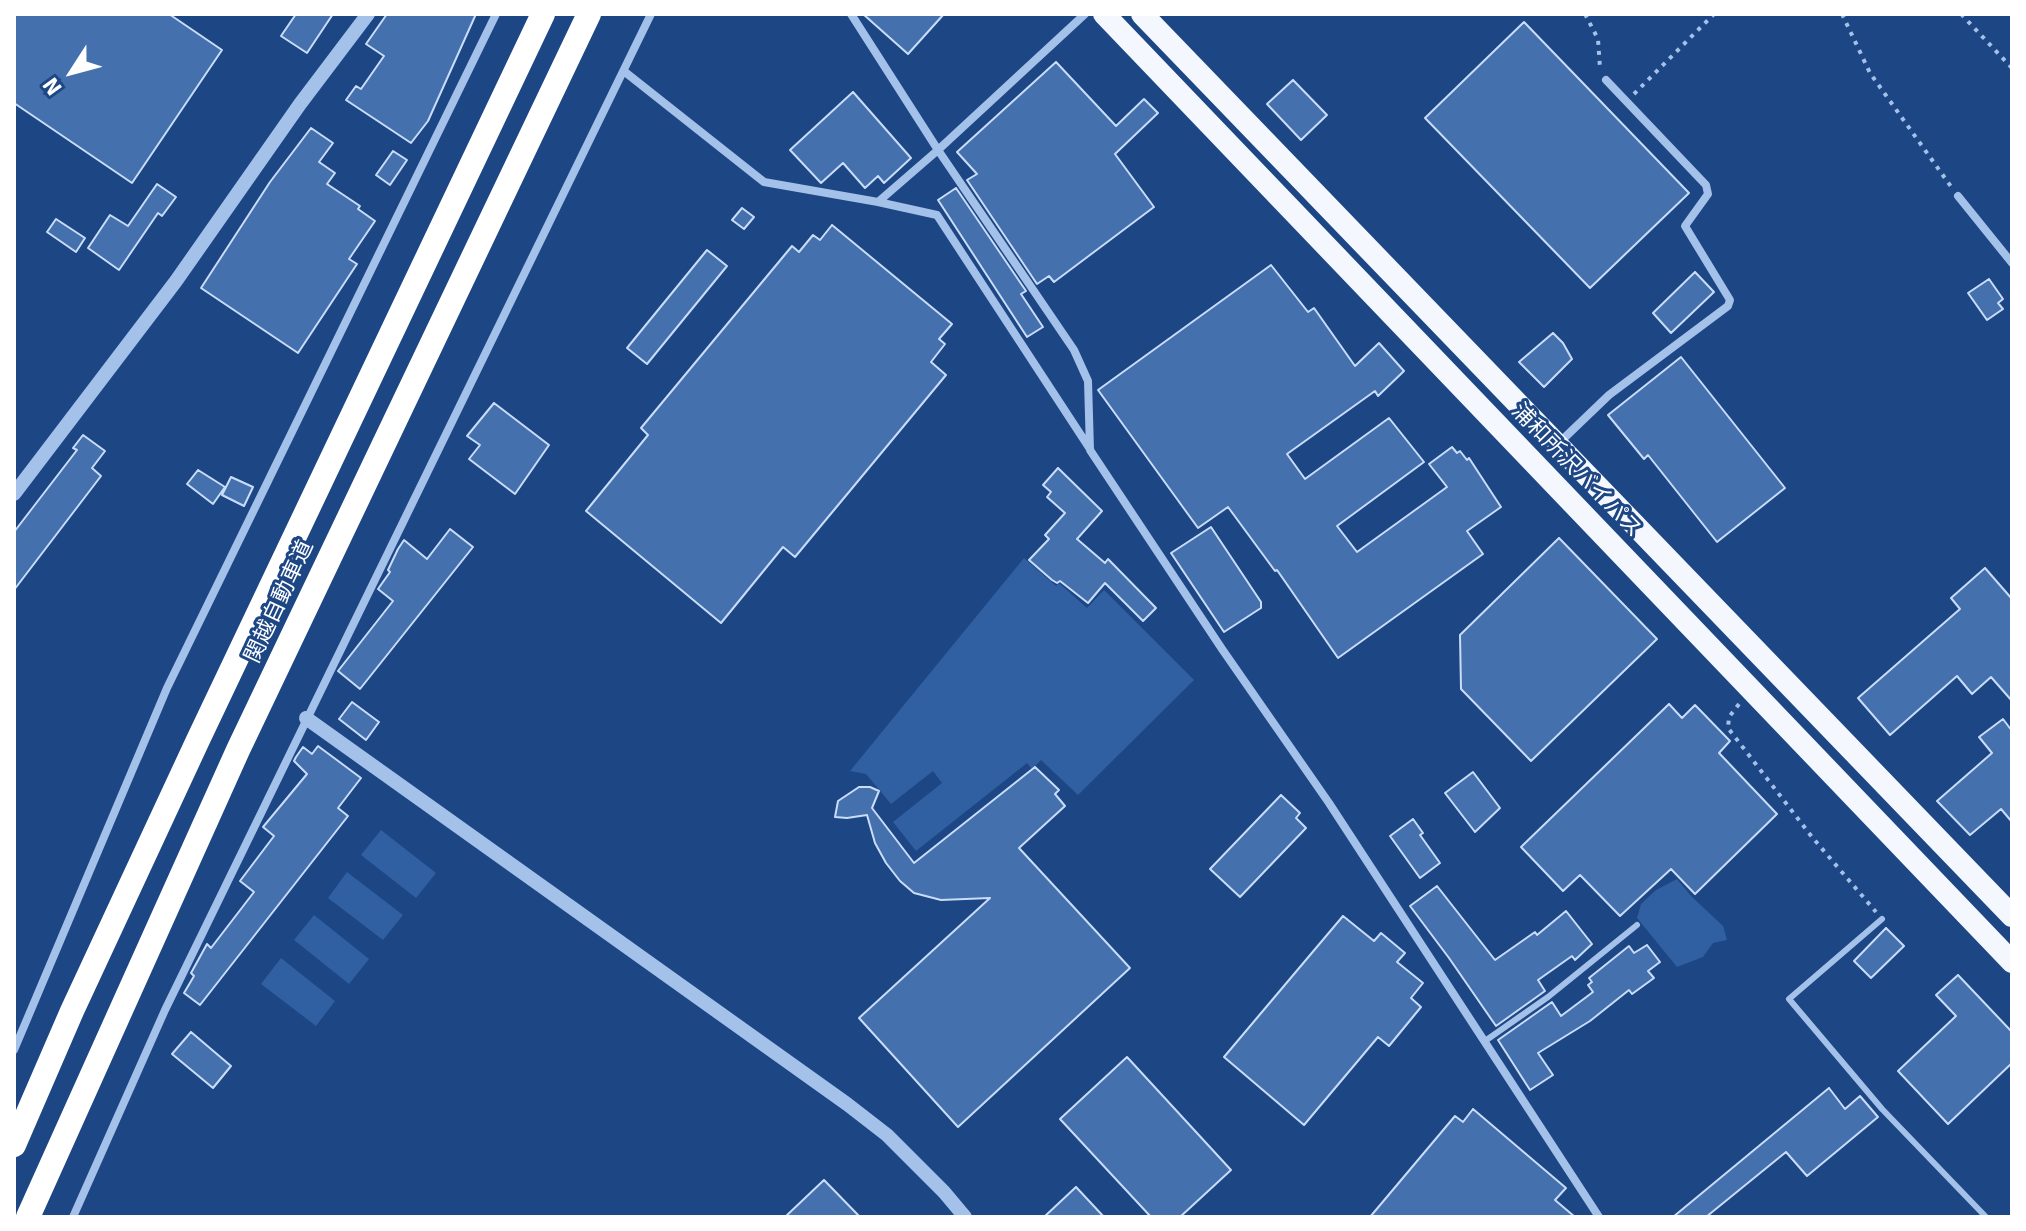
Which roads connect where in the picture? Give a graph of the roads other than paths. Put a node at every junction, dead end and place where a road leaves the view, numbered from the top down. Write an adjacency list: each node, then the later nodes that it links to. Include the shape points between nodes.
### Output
1 (368, 14): 18 (street)
2 (496, 14): 25 (street, via 167,688)
3 (589, 14): 27 (highway, 関越自動車道, via 238,750)
4 (651, 14): 10 (street)
5 (851, 14): 12 (street)
6 (1085, 14): 12 (street)
7 (1104, 14): 23 (highway, 浦和所沢バイパス)
8 (1142, 14): 16 (highway, 浦和所沢バイパス)
9 (541, 17): 26 (highway, 関越自動車道, via 198,740)
10 (625, 72): 14 (street, via 764,182); 19 (street)
11 (1606, 80): 16 (street, via 1706,185 1708,194 1685,226 1730,300 1609,395)
12 (938, 150): 14 (street); 17 (street, via 1074,350 1088,381)
13 (1958, 196): 15 (street)
14 (878, 202): 17 (street, via 937,215)
15 (2012, 263)
16 (1556, 445): 20 (highway, 浦和所沢バイパス)
17 (1090, 450): 24 (street)
18 (14, 494)
19 (306, 718): 28 (street, via 165,1010); 29 (street, via 847,1104 887,1135)
20 (2011, 913)
21 (1882, 919): 31 (lane, via 1789,999 1882,1109)
22 (1637, 925): 24 (lane)
23 (2012, 962)
24 (1485, 1041): 30 (street)
25 (15, 1047)
26 (14, 1145)
27 (28, 1217)
28 (73, 1217)
29 (965, 1217)
30 (1599, 1217)
31 (1986, 1217)

